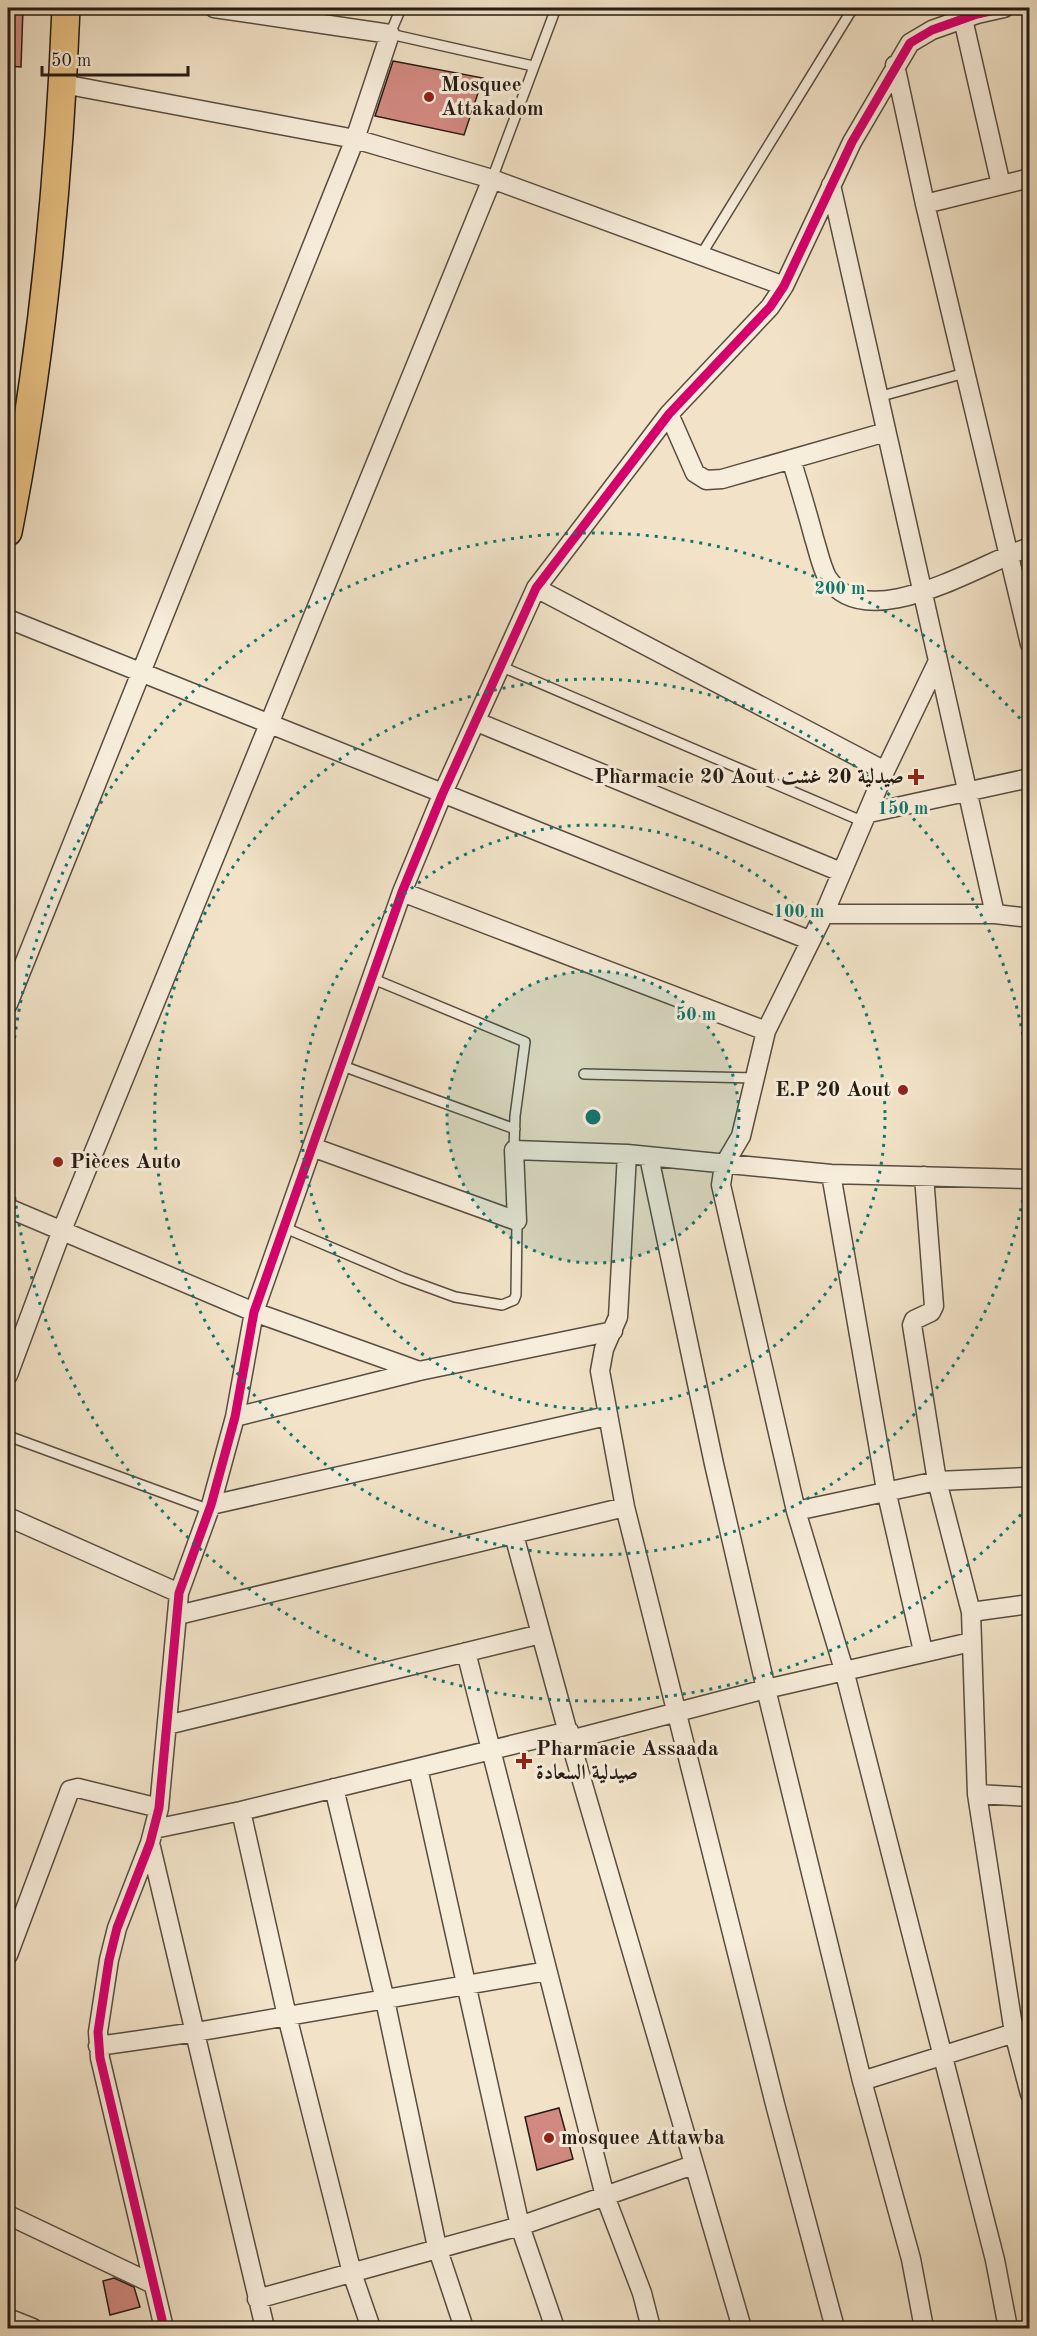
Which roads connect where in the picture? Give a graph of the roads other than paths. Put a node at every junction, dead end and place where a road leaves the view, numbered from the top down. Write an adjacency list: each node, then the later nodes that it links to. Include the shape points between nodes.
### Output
1 (66, 8): 11 (main road)
2 (214, 8): 8 (street)
3 (401, 8): 8 (lane)
4 (556, 8): 10 (lane)
5 (853, 8): 18 (lane)
6 (1004, 8): 7 (street)
7 (974, 13): 9 (street, via 910,43); 16 (street)
8 (390, 34): 10 (lane); 12 (street)
9 (895, 65): 15 (street); 17 (street)
10 (533, 66): 14 (lane)
11 (63, 84): 12 (street); 25 (main road, via 47,279 32,396)
12 (355, 139): 14 (street); 34 (street)
13 (1029, 178): 16 (street)
14 (492, 179): 18 (street); 36 (street)
15 (831, 185): 19 (street); 21 (street)
16 (1001, 185): 17 (street)
17 (925, 204): 20 (street)
18 (701, 255): 19 (street)
19 (784, 286): 22 (street, via 770,307)
20 (965, 373): 21 (lane); 27 (street)
21 (878, 397): 23 (street)
22 (669, 414): 24 (street, via 695,473 706,480); 28 (street)
23 (886, 432): 24 (street); 29 (street)
24 (791, 459): 29 (street, via 828,578 854,597 897,600)
25 (8, 532)
26 (1029, 547): 27 (street)
27 (1008, 554): 29 (street); 31 (street)
28 (536, 588): 33 (street); 37 (street)
29 (923, 592): 32 (street)
30 (8, 619): 34 (street)
31 (1029, 644)
32 (938, 661): 37 (street); 39 (street)
33 (500, 666): 35 (street); 41 (lane)
34 (141, 674): 36 (street); 49 (street)
35 (477, 722): 40 (street); 42 (street)
36 (269, 726): 40 (street); 66 (street)
37 (885, 771): 41 (street)
38 (1029, 778): 39 (street)
39 (969, 793): 41 (street); 45 (street)
40 (442, 795): 43 (street); 47 (street)
41 (866, 817): 42 (street)
42 (841, 872): 44 (street)
43 (402, 892): 48 (street); 50 (street)
44 (824, 914): 45 (street); 47 (street)
45 (995, 914): 46 (street)
46 (1029, 918)
47 (809, 940): 50 (street)
48 (371, 978): 51 (street); 54 (lane, via 525,1042)
49 (8, 1004)
50 (766, 1031): 53 (street)
51 (340, 1065): 54 (lane); 55 (street)
52 (584, 1074): 53 (lane)
53 (755, 1078): 59 (street, via 741,1136)
54 (515, 1129): 56 (lane)
55 (312, 1147): 64 (street); 65 (street)
56 (514, 1150): 57 (street); 64 (street)
57 (627, 1154): 58 (street); 68 (street, via 619,1302)
58 (649, 1157): 59 (street); 91 (street)
59 (724, 1165): 60 (street); 79 (street, via 723,1203)
60 (831, 1174): 61 (street); 76 (street)
61 (924, 1176): 62 (street); 75 (street, via 934,1306 912,1325)
62 (1029, 1179)
63 (8, 1208): 66 (street)
64 (517, 1221): 65 (lane, via 516,1296 502,1305 455,1297)
65 (284, 1227): 67 (street)
66 (62, 1230): 67 (street); 70 (street)
67 (254, 1312): 69 (street); 72 (street)
68 (613, 1331): 69 (street); 71 (street, via 600,1371)
69 (419, 1371): 72 (street)
70 (8, 1375)
71 (607, 1416): 77 (street); 78 (street)
72 (235, 1417): 78 (street)
73 (8, 1436): 78 (lane)
74 (1029, 1477): 75 (street)
75 (937, 1481): 76 (street); 84 (street)
76 (886, 1490): 79 (street); 88 (street)
77 (625, 1507): 81 (street); 92 (street)
78 (210, 1508): 82 (street)
79 (796, 1511): 90 (street)
80 (8, 1517): 82 (street)
81 (514, 1535): 85 (street); 86 (street)
82 (180, 1593): 85 (street)
83 (1029, 1604): 84 (street)
84 (971, 1612): 87 (street)
85 (178, 1615): 93 (street)
86 (541, 1634): 89 (street); 94 (street)
87 (970, 1641): 88 (street); 98 (street)
88 (923, 1651): 90 (street)
89 (466, 1652): 93 (street); 95 (street)
90 (844, 1670): 91 (street); 111 (street)
91 (766, 1689): 92 (street); 112 (street)
92 (676, 1712): 94 (street); 131 (street)
93 (167, 1725): 100 (street)
94 (570, 1736): 95 (street); 114 (street)
95 (493, 1751): 96 (street); 104 (street)
96 (418, 1768): 97 (street); 105 (street)
97 (334, 1788): 101 (street); 106 (street)
98 (976, 1794): 99 (street); 108 (street)
99 (1029, 1797)
100 (159, 1808): 102 (street); 103 (street, via 78,1788 70,1790)
101 (242, 1811): 102 (street); 107 (street)
102 (152, 1836): 109 (street); 110 (street, via 117,1928)
103 (8, 1955)
104 (547, 1971): 105 (street); 115 (street)
105 (468, 1986): 106 (street); 117 (street)
106 (385, 2000): 107 (street); 118 (street)
107 (287, 2016): 109 (street); 119 (street)
108 (1022, 2031): 111 (street); 113 (street)
109 (196, 2032): 110 (street); 121 (street)
110 (98, 2046): 120 (street)
111 (942, 2058): 112 (street); 133 (street, via 996,2260)
112 (862, 2081): 132 (street, via 911,2259)
113 (1029, 2094)
114 (693, 2165): 115 (street); 130 (street)
115 (605, 2196): 117 (street); 129 (street)
116 (8, 2215): 120 (street)
117 (520, 2226): 118 (street); 128 (street)
118 (437, 2247): 119 (street); 127 (street)
119 (351, 2273): 121 (street); 126 (street)
120 (153, 2284): 124 (street)
121 (257, 2299): 125 (street)
122 (8, 2318): 123 (street)
123 (33, 2328)
124 (164, 2328)
125 (265, 2328)
126 (370, 2328)
127 (464, 2328)
128 (555, 2328)
129 (651, 2328)
130 (742, 2328)
131 (835, 2328)
132 (924, 2328)
133 (1008, 2328)

